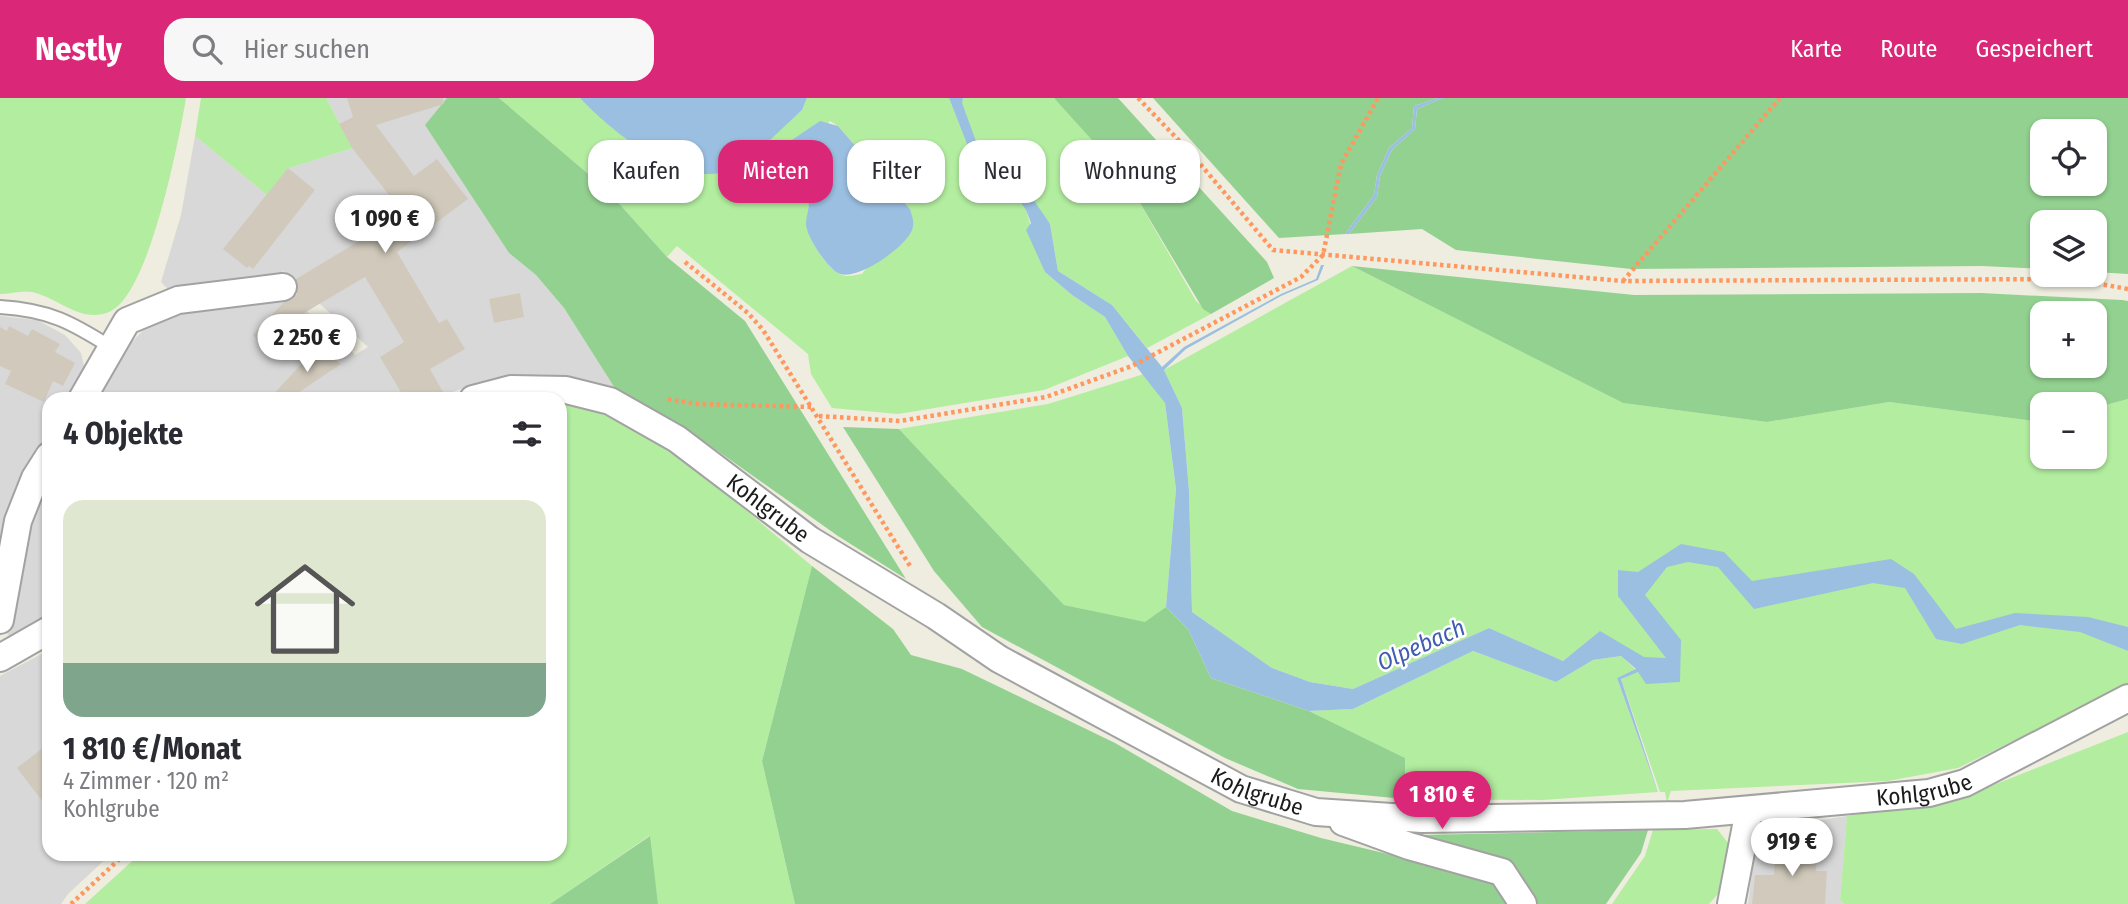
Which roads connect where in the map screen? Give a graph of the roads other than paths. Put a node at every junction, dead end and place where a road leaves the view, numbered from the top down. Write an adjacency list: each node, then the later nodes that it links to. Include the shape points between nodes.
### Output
1 (283, 287): 3 (street, via 178,300 148,310 127,321)
2 (0, 307): 3 (lane, via 33,309 72,323)
3 (112, 348): 4 (street)
4 (86, 392)
5 (500, 392): 12 (street, Kohlgrube, via 566,390 610,401 677,439 810,540 999,659 1241,789)
6 (42, 467): 7 (street, via 18,521)
7 (0, 620)
8 (42, 634): 9 (street)
9 (0, 658)
10 (2128, 698): 11 (street, Kohlgrube, via 1965,783 1904,796)
11 (1749, 810): 12 (street, Kohlgrube, via 1422,819); 14 (street)
12 (1316, 811): 13 (street, via 1409,846 1502,872)
13 (1523, 904)
14 (1731, 904)

